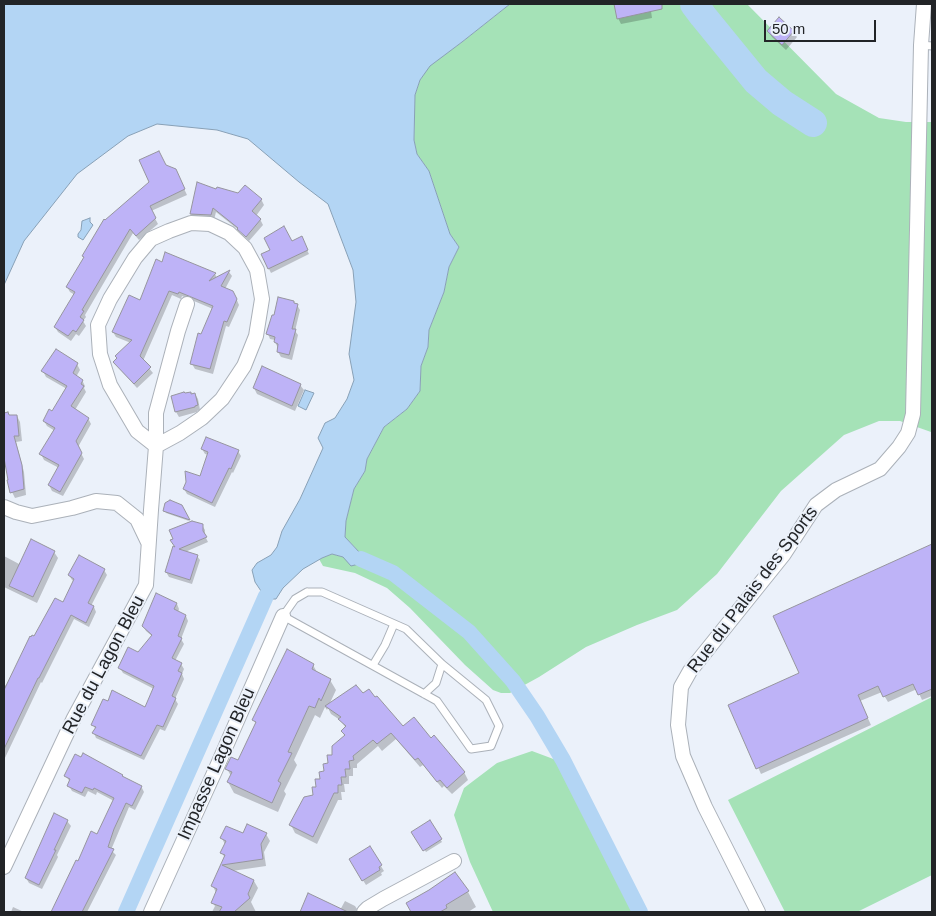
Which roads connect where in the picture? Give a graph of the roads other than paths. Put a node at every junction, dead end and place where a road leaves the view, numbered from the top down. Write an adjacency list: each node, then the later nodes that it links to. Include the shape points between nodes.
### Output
1 (924, 4): 2 (street, Rue du Palais des Sports)
2 (927, 46): 16 (street, Rue du Palais des Sports, via 913,414 908,433 880,470 836,490 816,505 784,554 690,671 681,687 678,725 684,756 705,807)
3 (187, 304): 4 (street, Rue du Lagon Bleu, via 156,413)
4 (156, 446): 4 (street, via 202,418 222,399 244,366 256,336 262,299 257,270 245,248 229,233 210,224 191,223 152,239 134,258 98,325 100,354 110,385 137,431); 6 (street, Rue du Lagon Bleu)
5 (4, 507): 6 (street, via 32,516 96,501 117,503 137,519)
6 (148, 542): 13 (street, Rue du Lagon Bleu, via 146,585 74,718)
7 (284, 616): 8 (lane, via 295,599 307,592 322,592); 10 (lane); 14 (street, Impasse Lagon Bleu)
8 (394, 624): 9 (lane, via 406,629); 10 (lane)
9 (442, 664): 11 (lane, via 436,683); 11 (lane, via 486,700 499,726 491,746 471,749 437,701)
10 (373, 665): 11 (lane)
11 (424, 694)
12 (454, 860): 15 (street)
13 (4, 867)
14 (150, 912)
15 (364, 912)
16 (758, 912)

